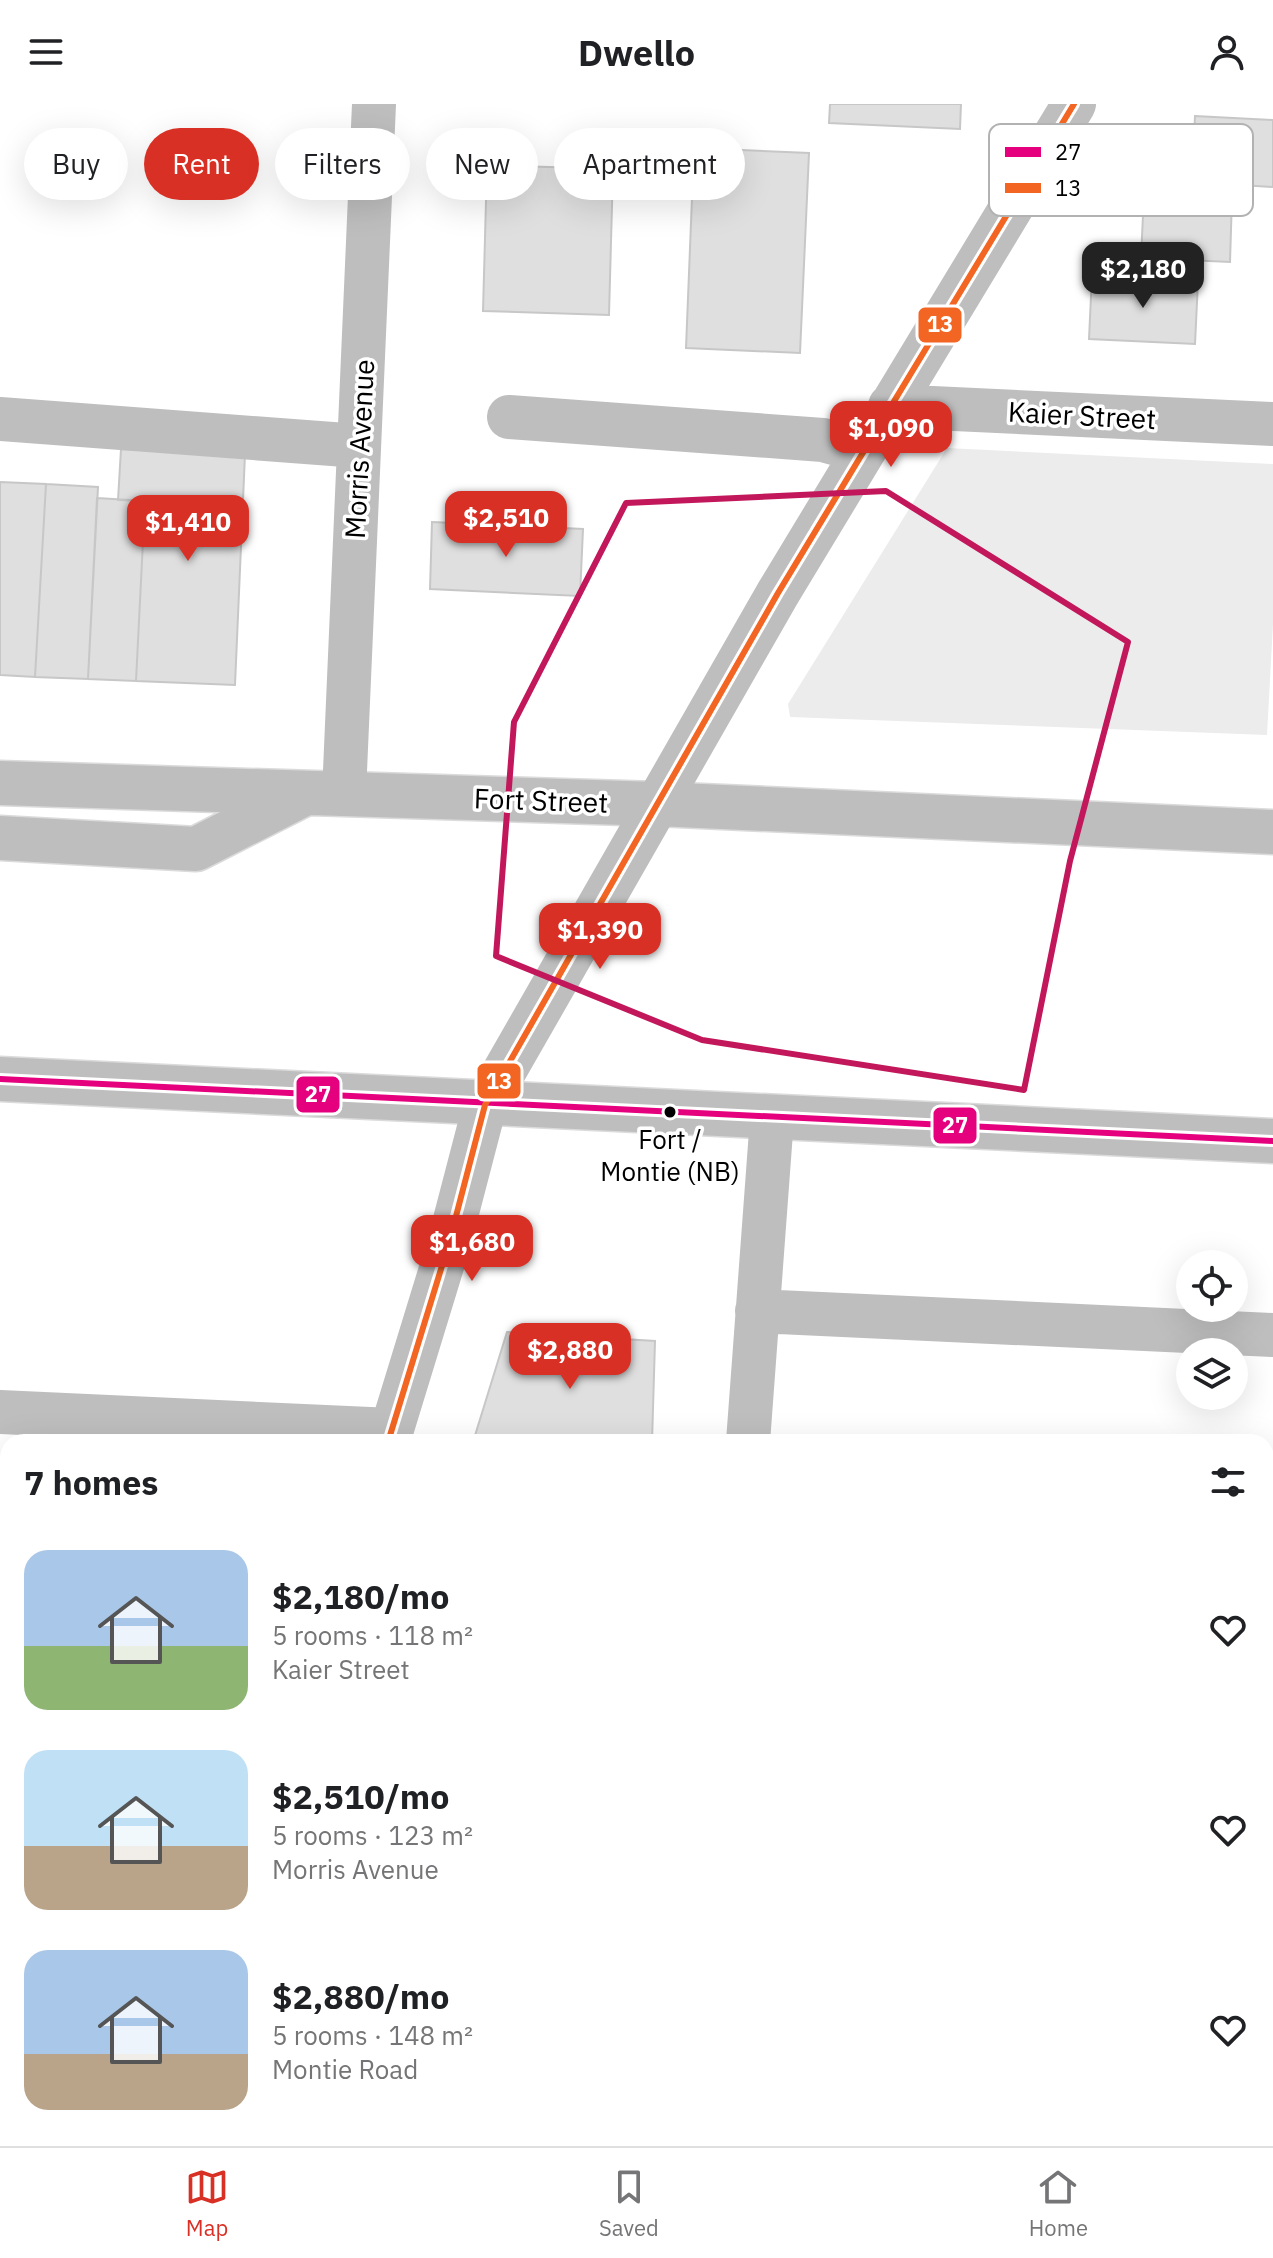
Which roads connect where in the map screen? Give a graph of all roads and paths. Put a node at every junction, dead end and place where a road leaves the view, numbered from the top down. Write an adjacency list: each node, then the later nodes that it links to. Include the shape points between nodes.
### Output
1 (374, 104): 9 (main road, Morris Avenue)
2 (1074, 104): 3 (main road)
3 (1062, 124)
4 (1006, 216): 5 (main road)
5 (890, 406): 8 (main road, Kaier Street); 10 (main road)
6 (509, 417): 10 (main road, via 811,439)
7 (0, 419): 9 (main road)
8 (1273, 424)
9 (359, 446): 12 (main road, Morris Avenue)
10 (863, 451): 13 (main road)
11 (0, 783): 12 (main road, Fort Street)
12 (326, 793): 13 (main road, Fort Street); 15 (main road, via 196,849)
13 (657, 804): 14 (main road, Fort Street); 17 (main road)
14 (1273, 832)
15 (0, 838)
16 (0, 1079): 17 (main road)
17 (485, 1105): 18 (main road); 25 (main road)
18 (772, 1118): 19 (main road); 20 (main road)
19 (1273, 1141)
20 (757, 1311): 21 (main road); 26 (main road)
21 (1273, 1335)
22 (0, 1412): 23 (main road)
23 (212, 1432): 24 (main road)
24 (301, 1434)
25 (391, 1434)
26 (749, 1434)

